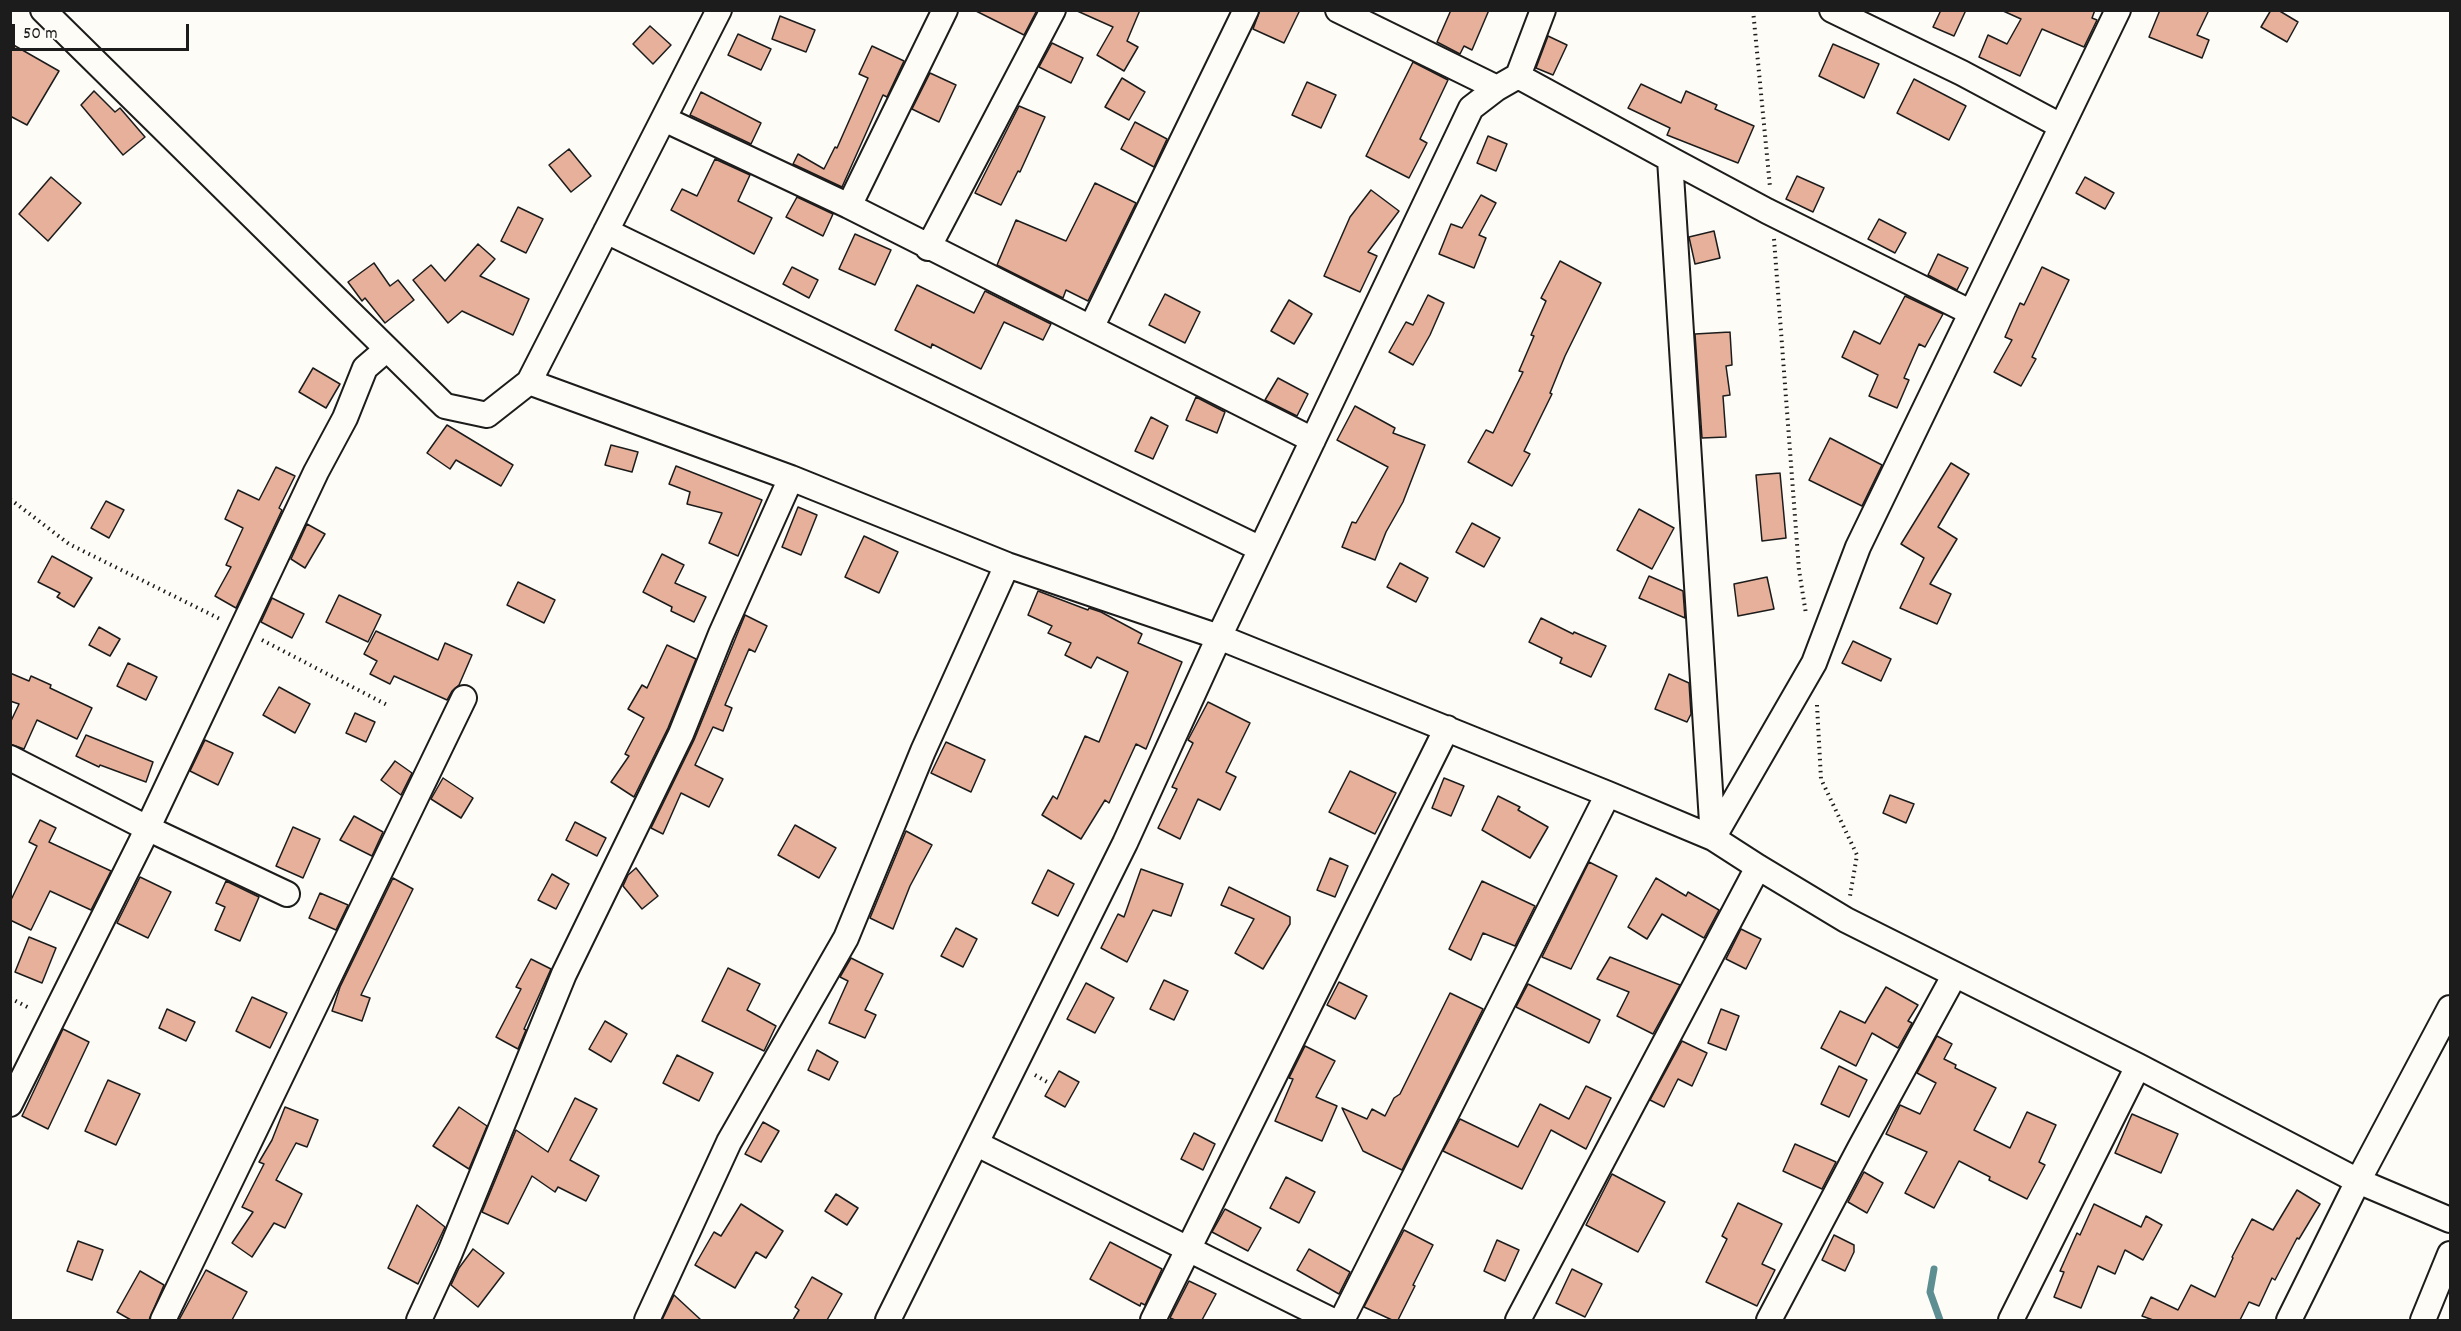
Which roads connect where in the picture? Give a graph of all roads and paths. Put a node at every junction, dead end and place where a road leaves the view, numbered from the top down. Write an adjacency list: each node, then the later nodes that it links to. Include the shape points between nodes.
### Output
1 (43, 10): 21 (street)
2 (719, 10): 12 (street)
3 (945, 10): 15 (street)
4 (1053, 10): 18 (street)
5 (1246, 10): 20 (street)
6 (1338, 10): 11 (street)
7 (1543, 10): 11 (street)
8 (1753, 10): 16 (path)
9 (1832, 10): 13 (street)
10 (2118, 10): 13 (street)
11 (1508, 82): 14 (street); 23 (street, via 1471,108)
12 (663, 119): 15 (street); 17 (street)
13 (2061, 126): 19 (street)
14 (1670, 159): 16 (street); 38 (street)
15 (849, 206): 18 (street)
16 (1773, 214): 19 (street); 28 (path, via 1799,570)
17 (606, 231): 22 (street); 26 (street)
18 (928, 248): 20 (street)
19 (1970, 312): 31 (street, via 1858,547)
20 (1091, 328): 23 (street)
21 (387, 349): 22 (street, via 445,406 487,415); 29 (street, via 365,368 345,418)
22 (529, 381): 24 (street)
23 (1313, 440): 26 (street)
24 (791, 478): 27 (street); 52 (street, via 681,734 564,975)
25 (10, 499): 29 (path, via 69,544)
26 (1261, 549): 30 (street)
27 (1007, 565): 30 (street); 53 (street, via 923,751 846,938 729,1142)
28 (1807, 616)
29 (241, 630): 33 (path); 37 (street)
30 (1219, 637): 34 (street); 46 (street, via 1125,843)
31 (1814, 663): 38 (street); 41 (path, via 1821,779 1857,855)
32 (464, 698): 51 (street)
33 (389, 706)
34 (1447, 728): 36 (street); 49 (street)
35 (10, 758): 37 (street)
36 (1608, 794): 38 (street); 57 (street)
37 (147, 828): 40 (street); 45 (street)
38 (1713, 838): 39 (street)
39 (1758, 867): 41 (street); 58 (street)
40 (287, 894)
41 (1846, 920): 42 (street)
42 (1954, 976): 44 (street); 59 (street)
43 (2451, 1008): 47 (street)
44 (2138, 1066): 47 (street); 60 (street)
45 (10, 1104)
46 (976, 1144): 49 (street); 54 (street)
47 (2358, 1181): 48 (street); 61 (street)
48 (2451, 1220)
49 (1188, 1250): 55 (street); 56 (street)
50 (2451, 1254): 62 (street)
51 (163, 1320)
52 (419, 1320)
53 (647, 1320)
54 (888, 1320)
55 (1153, 1320)
56 (1331, 1320)
57 (1342, 1320)
58 (1518, 1320)
59 (1769, 1320)
60 (2012, 1320)
61 (2289, 1320)
62 (2423, 1320)

